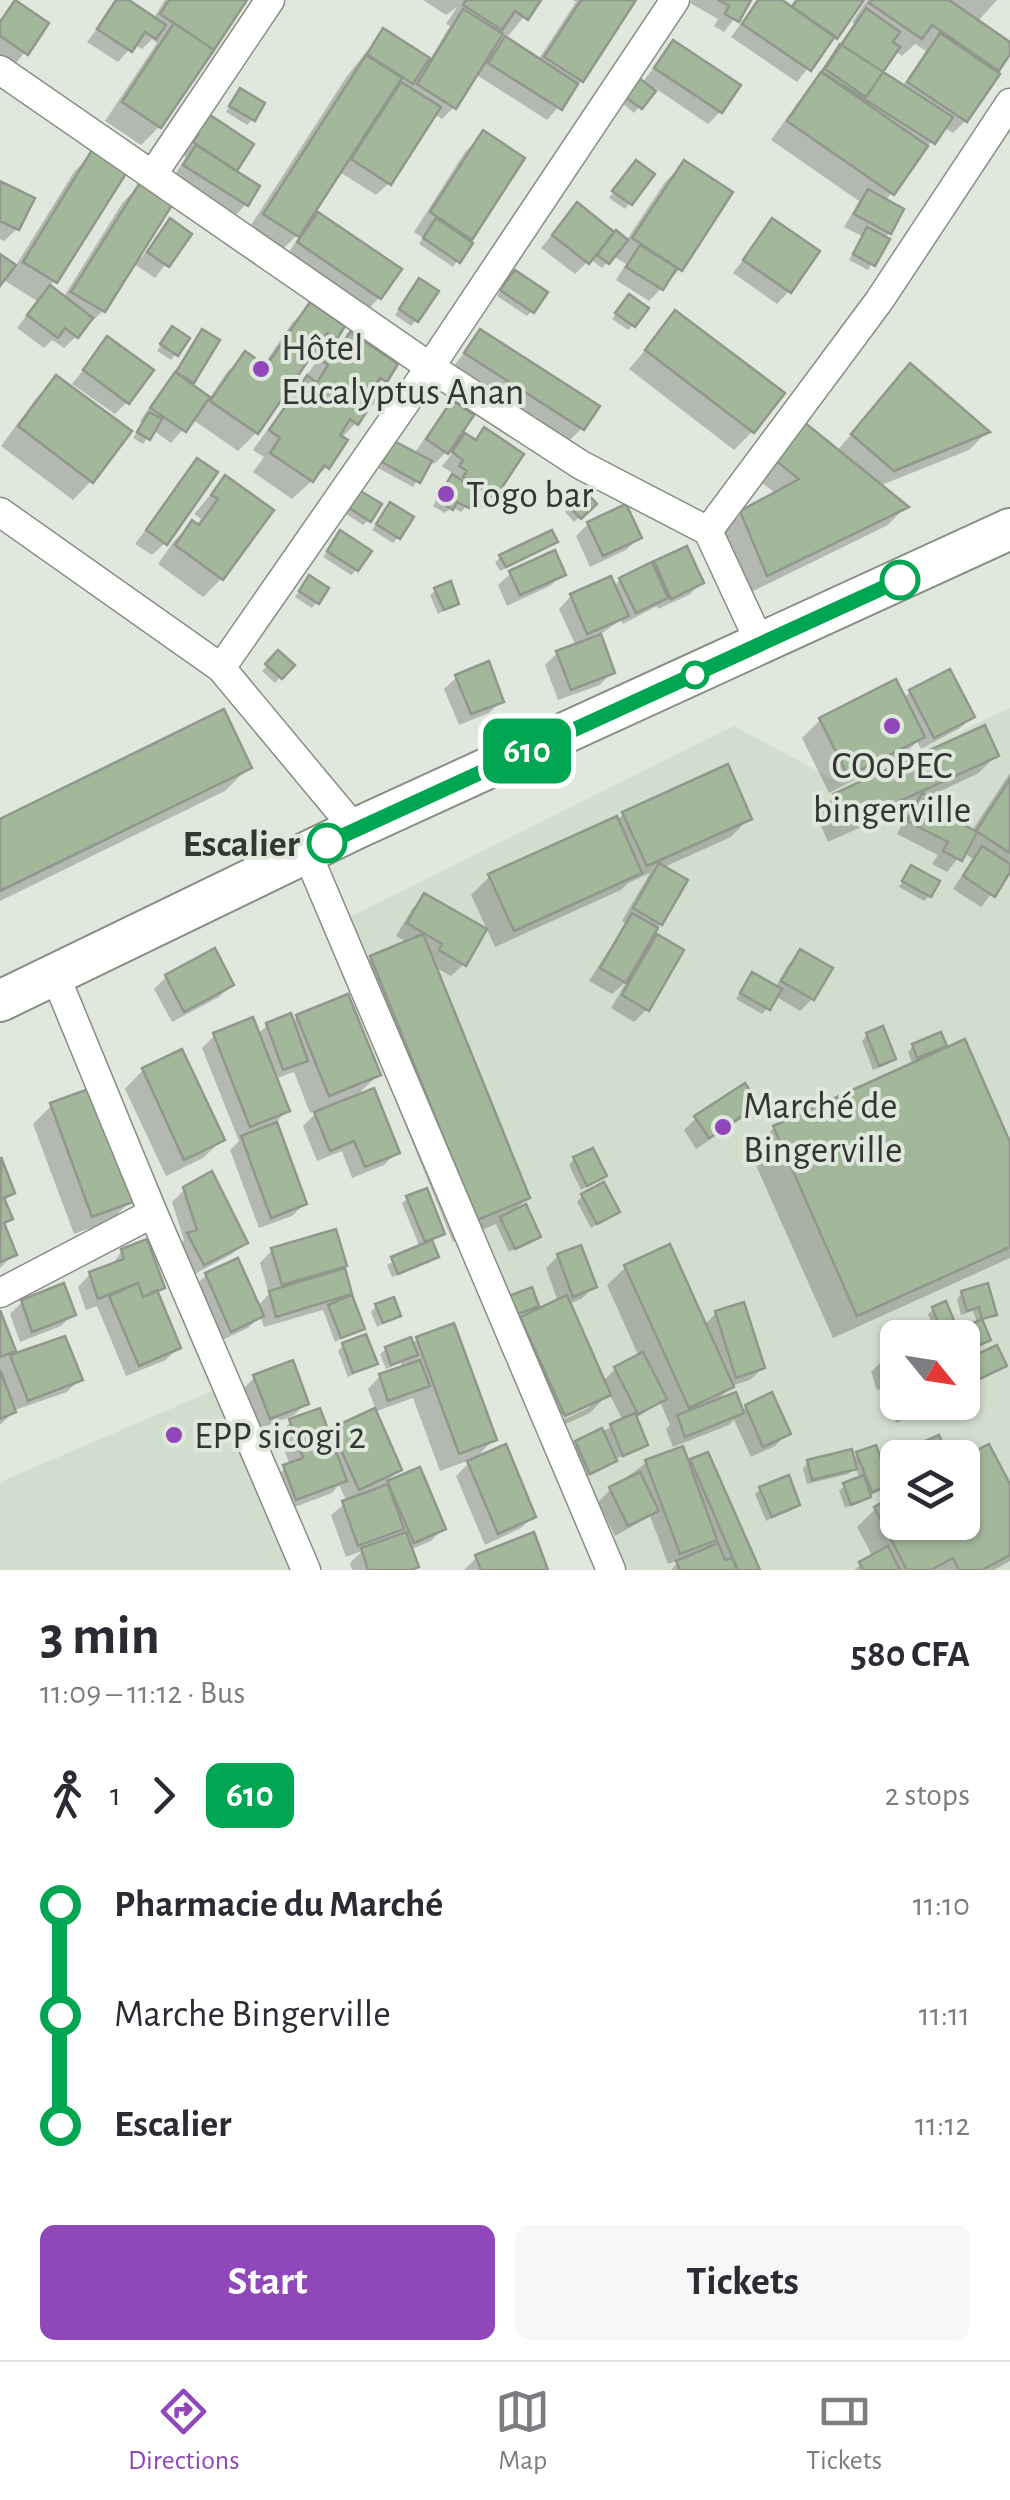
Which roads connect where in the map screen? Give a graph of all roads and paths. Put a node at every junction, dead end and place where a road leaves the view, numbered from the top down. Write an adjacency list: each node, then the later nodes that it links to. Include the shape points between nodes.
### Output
1 (270, 0): 5 (street)
2 (675, 0): 6 (street)
3 (0, 70): 5 (street)
4 (1010, 104): 9 (street, via 879,301)
5 (153, 174): 6 (street)
6 (430, 367): 9 (street, via 581,465); 11 (street)
7 (0, 512): 11 (street)
8 (1010, 529): 10 (main road)
9 (708, 531): 10 (street)
10 (762, 645): 12 (main road)
11 (221, 668): 12 (street)
12 (355, 829): 13 (main road)
13 (307, 852): 14 (main road); 19 (street)
14 (55, 974): 15 (main road); 16 (street)
15 (0, 1000)
16 (152, 1213): 17 (street); 18 (street)
17 (0, 1294)
18 (306, 1570)
19 (611, 1570)

